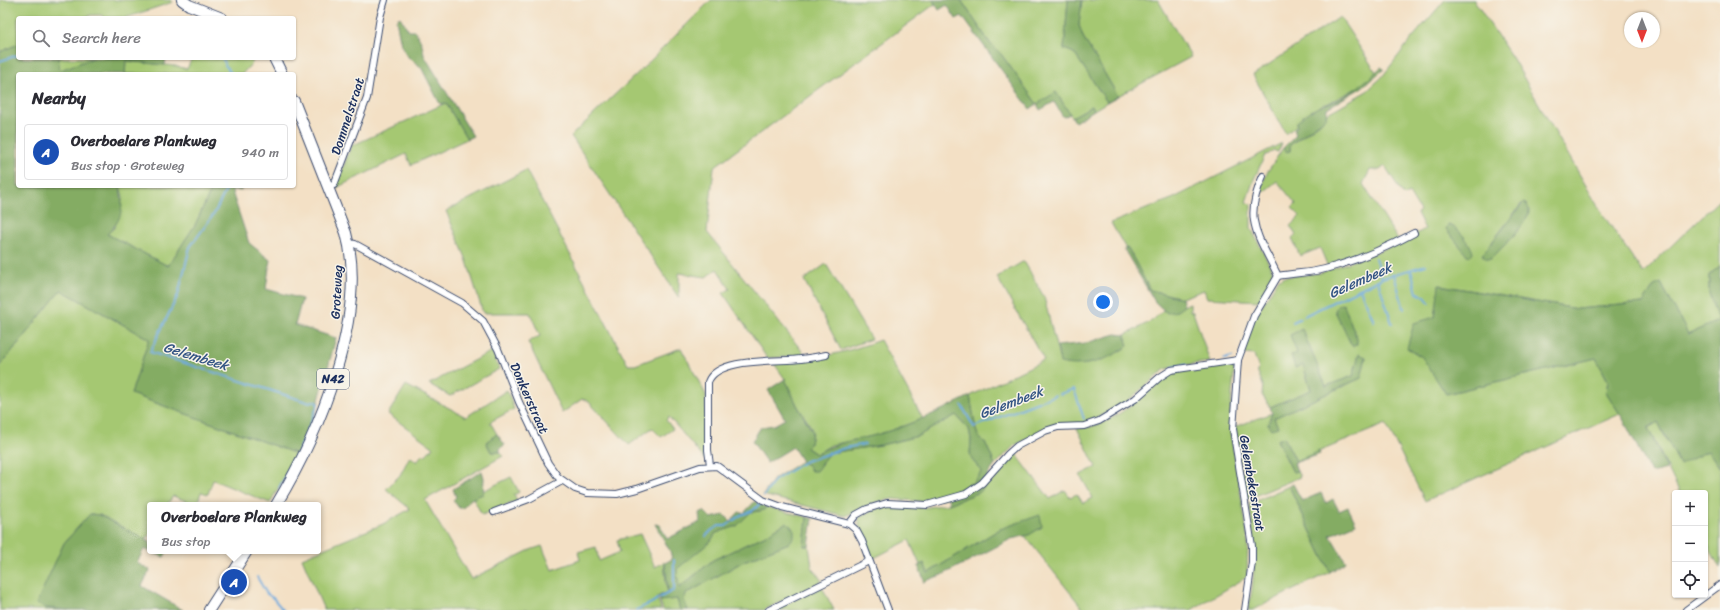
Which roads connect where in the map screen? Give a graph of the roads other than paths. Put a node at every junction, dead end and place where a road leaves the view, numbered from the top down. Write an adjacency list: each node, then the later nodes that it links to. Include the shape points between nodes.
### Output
1 (182, 0): 3 (main road)
2 (385, 0): 8 (street, Dommelstraat, via 367,98 334,185)
3 (217, 16)
4 (275, 60): 5 (main road)
5 (281, 72)
6 (296, 106): 8 (main road, Groteweg / N42)
7 (1263, 176): 11 (street, via 1255,198 1253,223)
8 (328, 187): 10 (main road, Groteweg / N42)
9 (1414, 233): 11 (street, via 1330,268)
10 (349, 244): 15 (street, Donkerstraat, via 355,244 462,303 483,321 498,349 536,439 553,471); 16 (main road, Groteweg / N42, via 351,303 330,390 321,416)
11 (1278, 276): 13 (street, Gelembekestraat, via 1254,316)
12 (826, 355): 14 (street, via 800,360 736,365 713,374 708,382)
13 (1238, 360): 18 (street, via 1171,370 1160,376 1135,398 1099,421 1084,426 1058,427 1045,431 1017,446 982,483 966,494 927,505 896,502 878,505 856,515); 25 (street, Gelembekestraat, via 1232,429 1252,546)
14 (710, 465): 15 (street, Donkerstraat, via 617,494 587,493); 18 (street, via 717,466 772,504)
15 (562, 481): 17 (street, via 529,499)
16 (278, 502)
17 (494, 512)
18 (850, 524): 20 (street, via 856,530)
19 (245, 554): 22 (main road)
20 (869, 561): 23 (street); 24 (street)
21 (1720, 585): 26 (street)
22 (209, 610)
23 (768, 610)
24 (888, 610)
25 (1245, 610)
26 (1686, 610)

